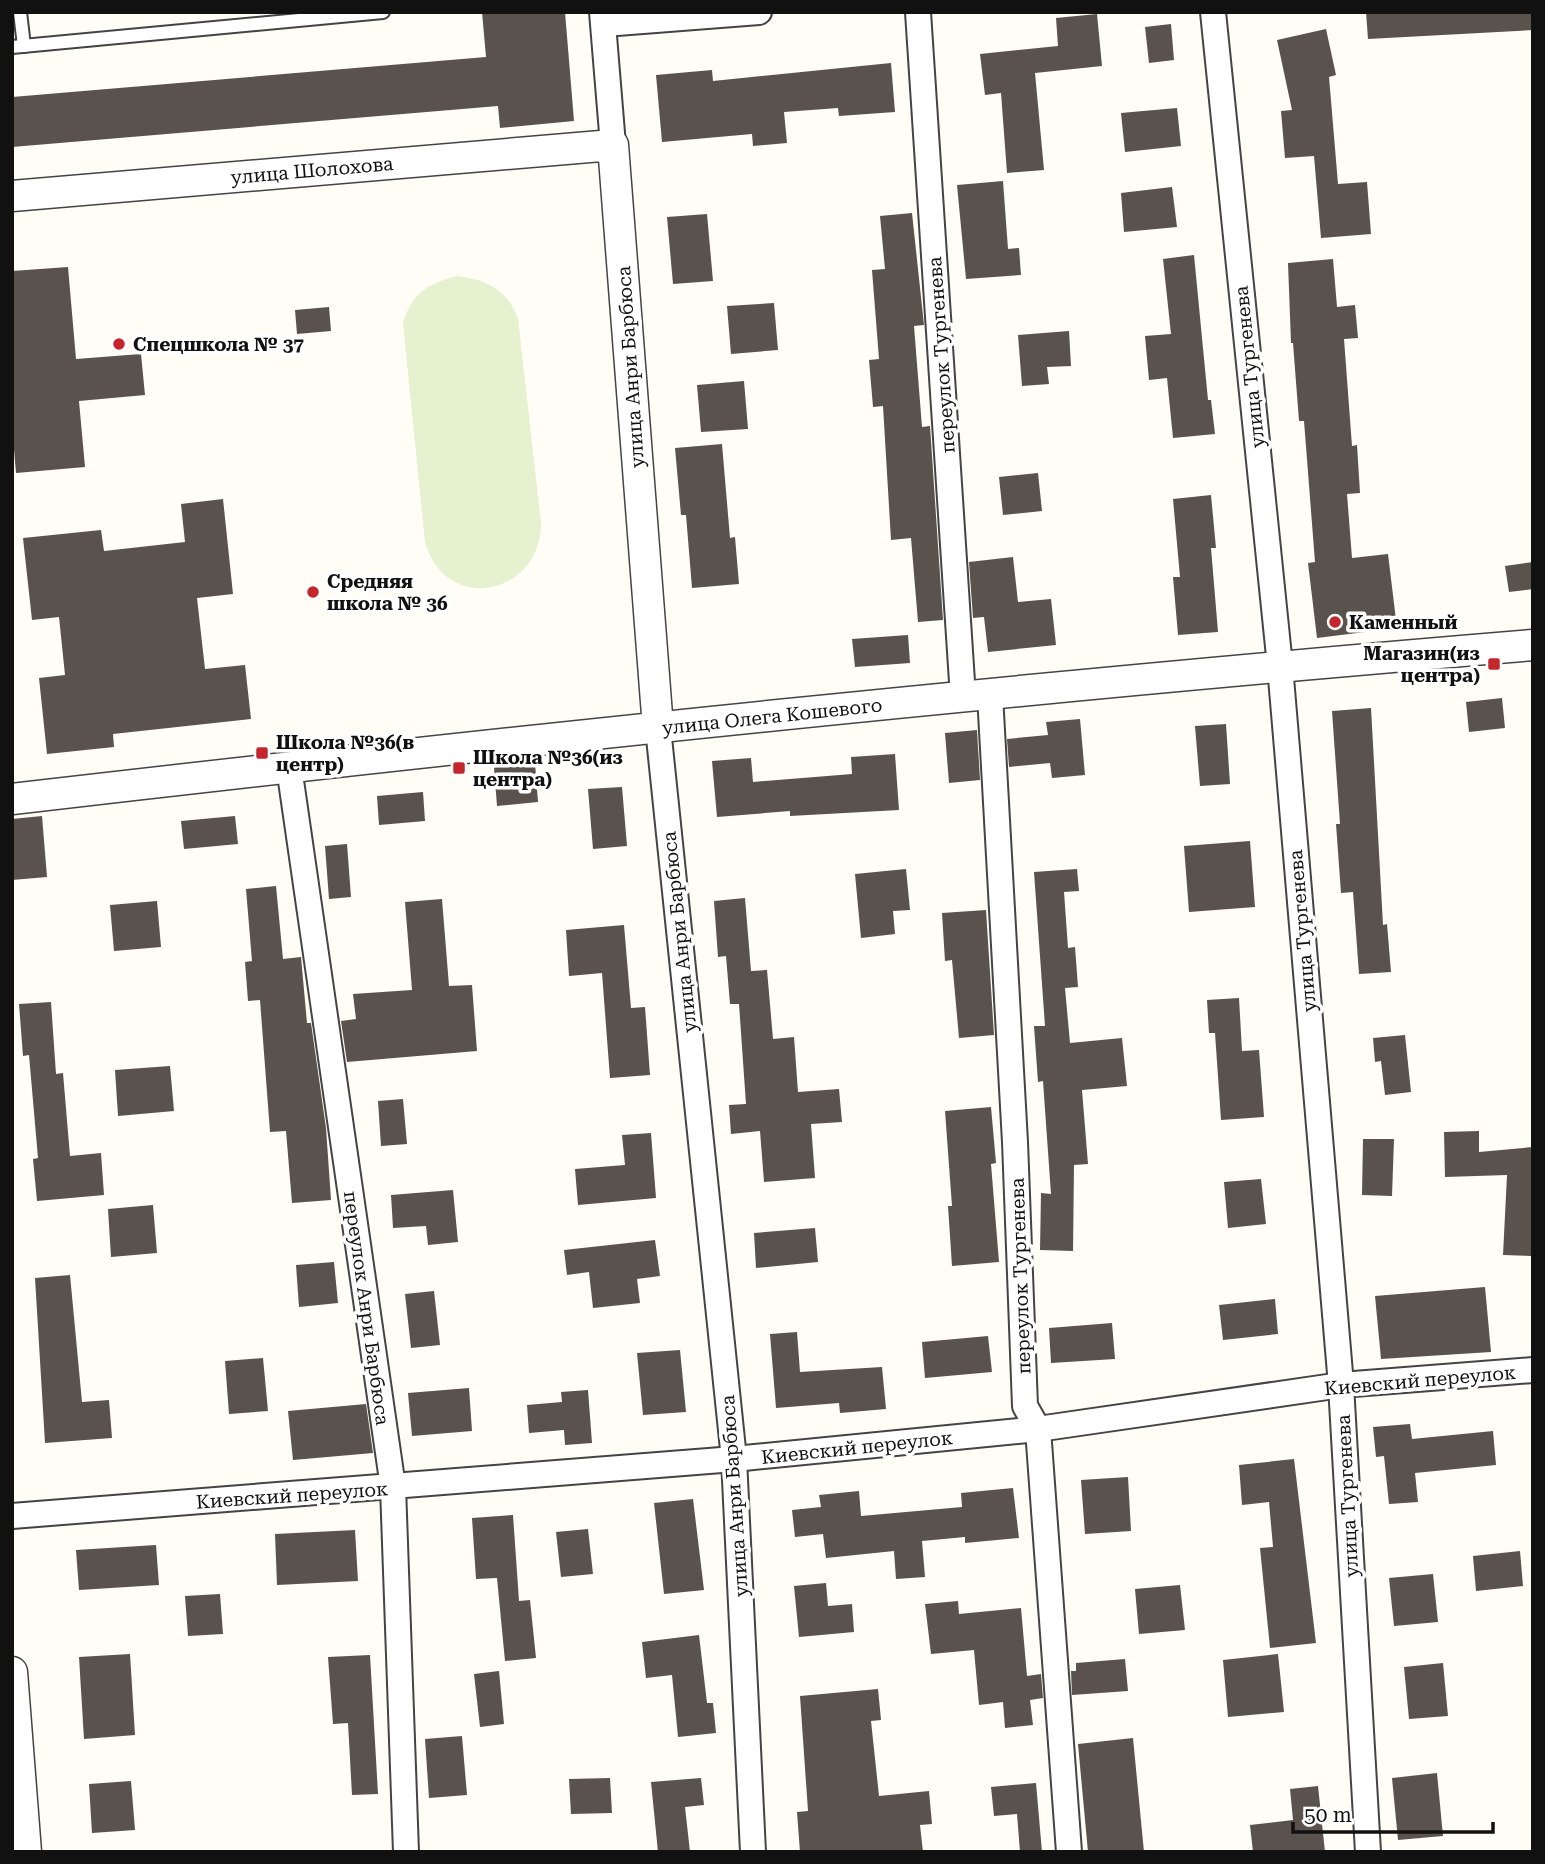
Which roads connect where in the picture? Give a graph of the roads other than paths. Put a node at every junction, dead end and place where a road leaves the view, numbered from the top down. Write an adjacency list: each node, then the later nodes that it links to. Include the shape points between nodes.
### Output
1 (20, 12): 9 (lane)
2 (219, 12): 8 (lane)
3 (383, 12): 8 (lane)
4 (759, 12): 7 (street)
5 (918, 12): 14 (street, переулок Тургенева)
6 (1213, 12): 13 (street, улица Тургенева)
7 (603, 18): 10 (street, улица Анри Барбюса)
8 (221, 27): 9 (lane)
9 (18, 46)
10 (613, 145): 11 (street, улица Шолохова); 15 (street, улица Анри Барбюса)
11 (12, 196)
12 (1533, 645): 13 (street, улица Олега Кошевого)
13 (1280, 666): 14 (street, улица Олега Кошевого); 19 (street, улица Тургенева)
14 (977, 696): 15 (street, улица Олега Кошевого); 20 (street, переулок Тургенева, via 1015,1142 1025,1406)
15 (658, 728): 16 (street, улица Олега Кошевого); 21 (street, улица Анри Барбюса)
16 (289, 767): 17 (street, улица Олега Кошевого); 22 (street, переулок Анри Барбюса)
17 (12, 799)
18 (1533, 1370): 19 (street, Киевский переулок)
19 (1340, 1385): 20 (street, Киевский переулок); 29 (street, улица Тургенева)
20 (1038, 1429): 21 (street, Киевский переулок); 28 (street, переулок Тургенева)
21 (734, 1459): 22 (street, Киевский переулок); 27 (street, улица Анри Барбюса)
22 (393, 1487): 23 (street, Киевский переулок); 26 (street, переулок Анри Барбюса)
23 (12, 1516)
24 (12, 1672): 25 (street)
25 (26, 1852)
26 (406, 1852)
27 (753, 1852)
28 (1069, 1852)
29 (1368, 1852)

